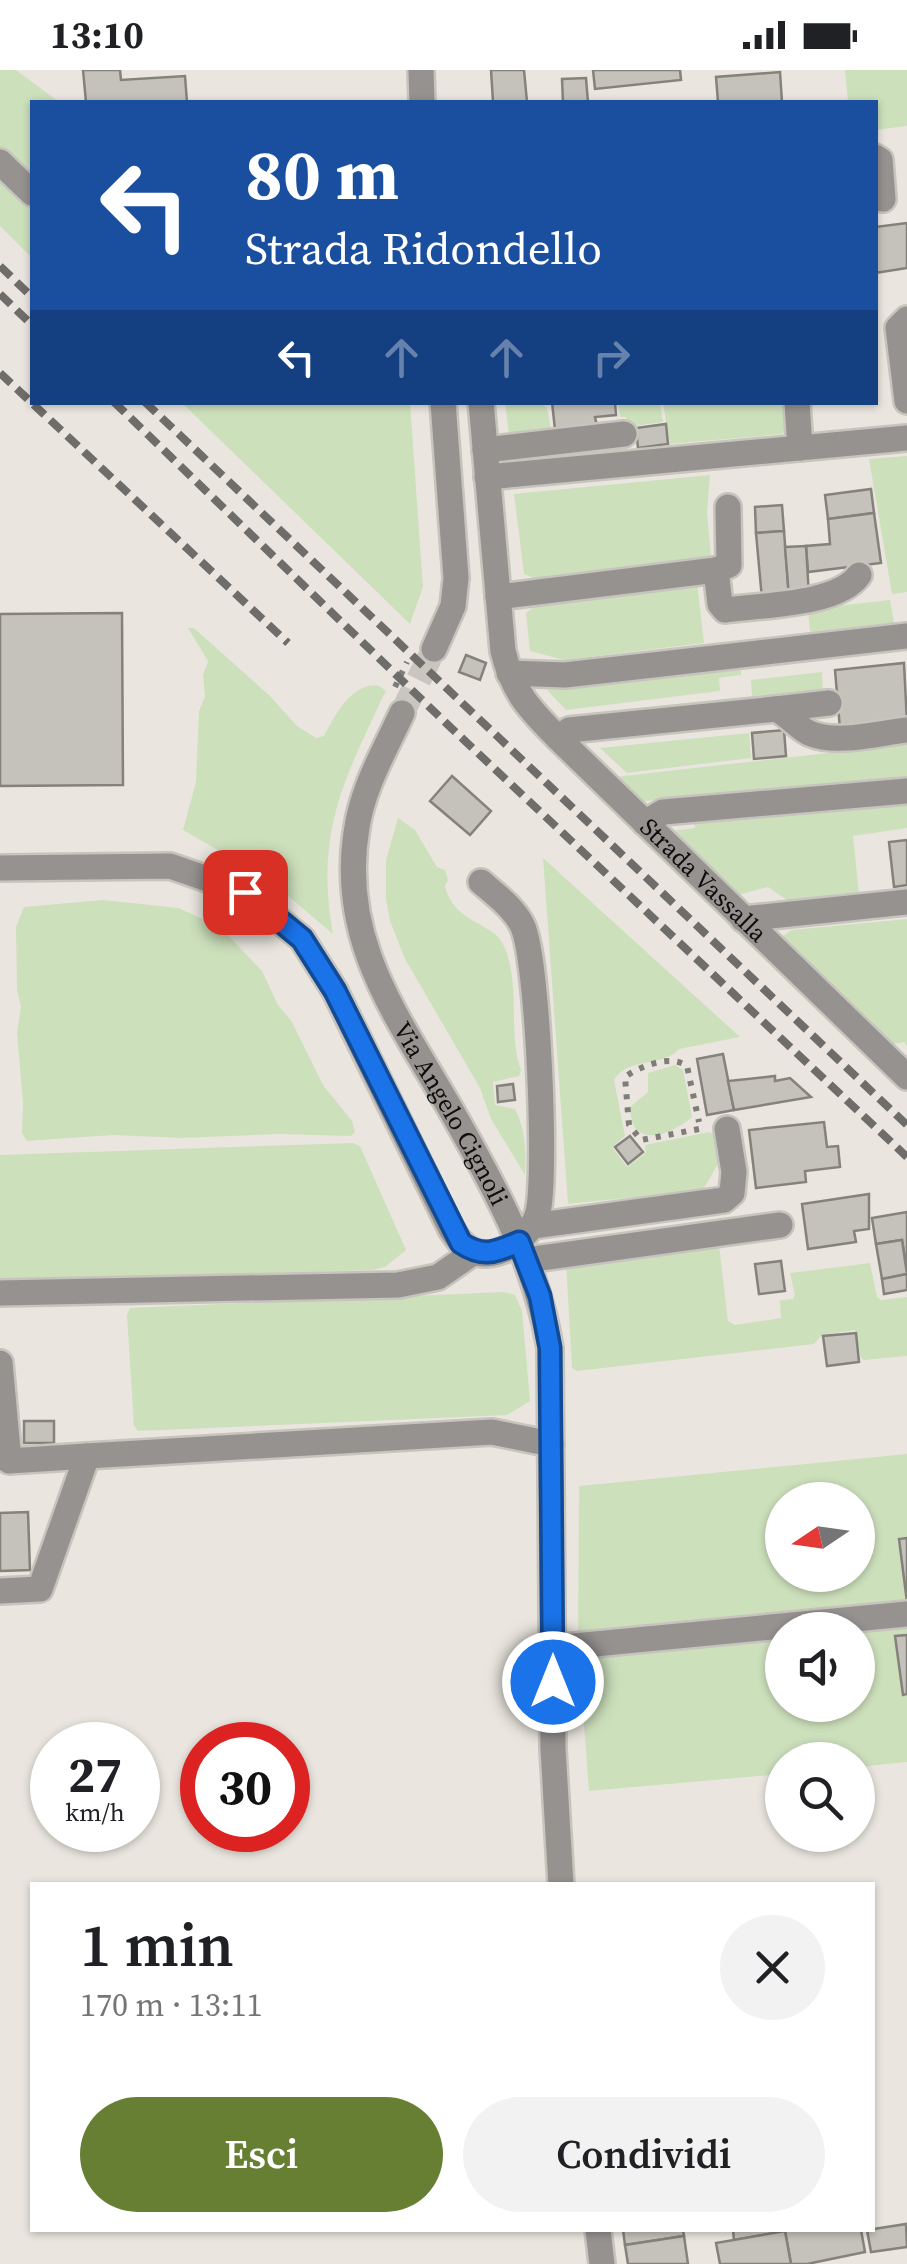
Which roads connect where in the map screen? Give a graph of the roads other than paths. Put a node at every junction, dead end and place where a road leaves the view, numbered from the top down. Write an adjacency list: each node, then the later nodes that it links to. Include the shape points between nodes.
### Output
1 (421, 70): 2 (street)
2 (422, 100)
3 (878, 159): 6 (street)
4 (0, 162): 5 (street)
5 (30, 191)
6 (883, 199)
7 (907, 319): 8 (street, via 898,328)
8 (907, 401)
9 (443, 405): 22 (street, via 456,578 453,606)
10 (481, 405): 15 (street)
11 (796, 405): 14 (street)
12 (624, 434): 15 (street)
13 (895, 439): 14 (street)
14 (800, 448): 16 (street)
15 (485, 450): 16 (street)
16 (488, 477): 20 (street)
17 (728, 507): 18 (street, via 729,565)
18 (716, 570): 19 (street, via 725,610 835,595); 20 (street)
19 (859, 576)
20 (498, 597): 23 (street)
21 (907, 636): 23 (street, via 565,675)
22 (423, 651)
23 (508, 673): 28 (street, Strada Vassalla, via 528,708)
24 (829, 703): 25 (street)
25 (776, 709): 27 (street, via 828,738); 28 (street, via 569,730)
26 (402, 714): 38 (street, Via Angelo Cignoli, via 357,824 352,868 364,949 385,999)
27 (907, 730)
28 (558, 738): 30 (street, Strada Vassalla)
29 (907, 791): 30 (street, via 663,812)
30 (645, 823): 34 (street, Strada Vassalla)
31 (0, 868): 39 (street, via 170,866 245,892 302,939 335,991 452,1229)
32 (481, 882): 38 (street, via 522,926 532,960 542,1155 538,1211)
33 (907, 902): 34 (street)
34 (743, 919): 35 (street, Strada Vassalla)
35 (907, 1077)
36 (727, 1128): 38 (street, via 734,1172 732,1194 724,1200)
37 (780, 1224): 38 (street)
38 (526, 1243): 39 (street); 42 (street, Via Angelo Cignoli, via 550,1348)
39 (474, 1252): 40 (street, via 438,1277 398,1285)
40 (0, 1293)
41 (0, 1363): 43 (street, via 10,1460)
42 (552, 1444): 43 (street, via 492,1432); 46 (street, Via Angelo Cignoli)
43 (87, 1456): 44 (street, via 40,1589)
44 (0, 1591)
45 (907, 1614): 46 (street)
46 (553, 1648): 47 (street, Via Angelo Cignoli)
47 (561, 1882)
48 (598, 2232): 49 (street)
49 (602, 2264)

